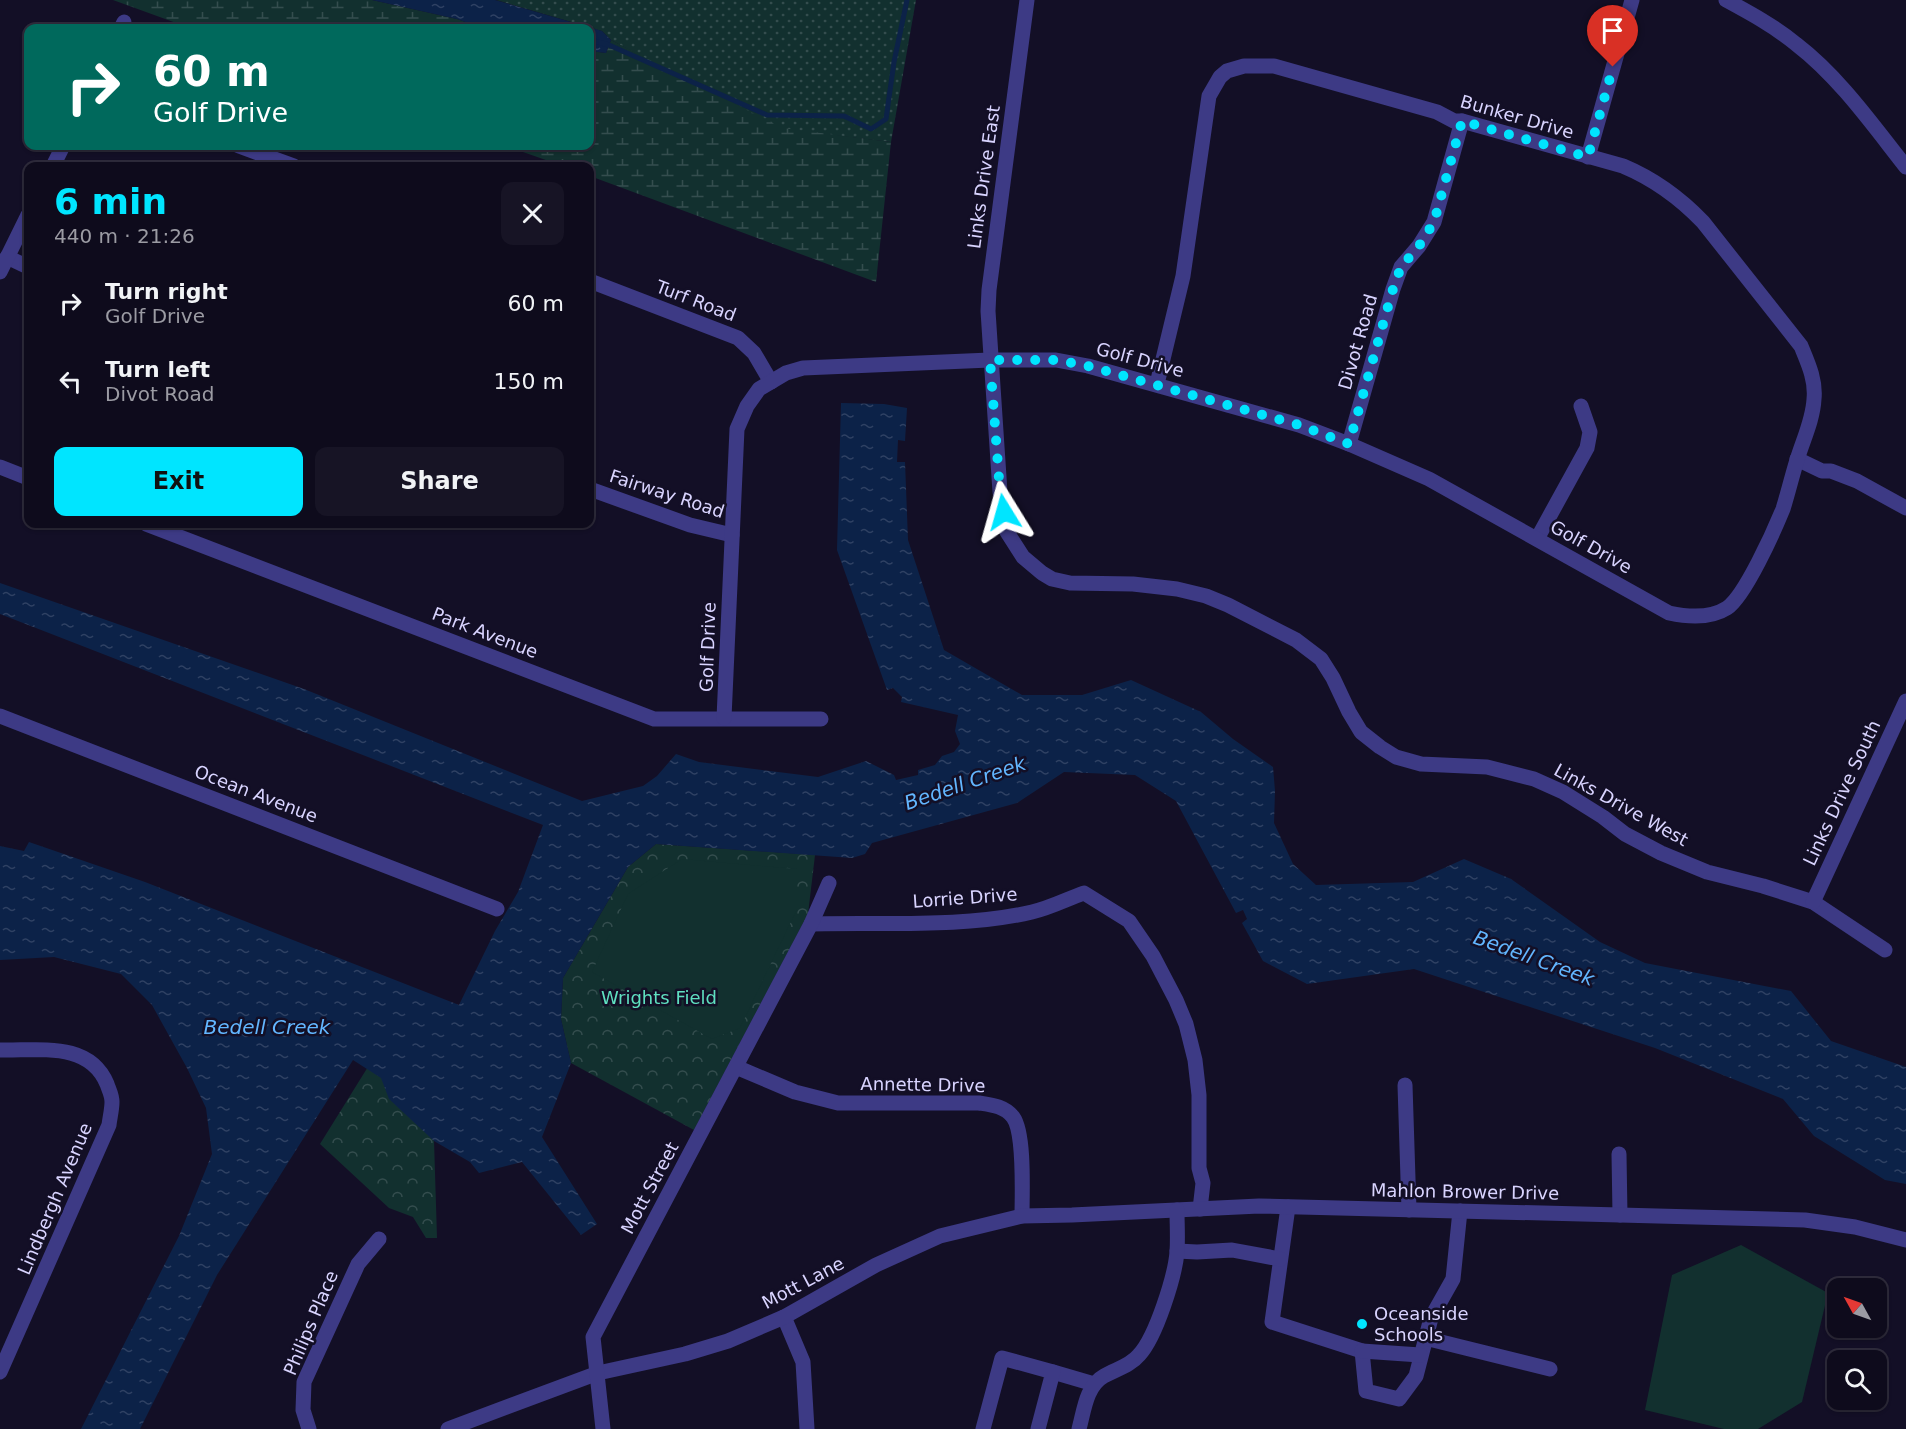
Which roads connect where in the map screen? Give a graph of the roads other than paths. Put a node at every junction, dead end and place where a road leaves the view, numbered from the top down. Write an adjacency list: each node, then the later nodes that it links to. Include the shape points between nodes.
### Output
1 (1027, 0): 14 (street, Links Drive East, via 989,290)
2 (1632, 0): 6 (street)
3 (1726, 0): 8 (street, via 1797,44 1844,89)
4 (1462, 121): 6 (street, Bunker Drive); 16 (street, Bunker Drive, via 1274,66 1244,66 1220,77 1206,110 1183,276); 18 (street, Divot Road, via 1434,222 1401,267 1393,289)
5 (250, 150): 7 (street)
6 (1588, 157): 19 (street, Bunker Drive, via 1647,176 1686,204 1801,346 1811,369 1814,398)
7 (283, 162)
8 (1906, 166)
9 (24, 223): 10 (street)
10 (7, 257): 11 (street); 12 (street)
11 (24, 265)
12 (0, 272)
13 (594, 283): 15 (street, Turf Road, via 738,338 754,353)
14 (990, 360): 15 (street, Golf Drive, via 824,366 786,373); 16 (street, Golf Drive, via 1056,360); 33 (street, Links Drive West, via 1000,492 1007,532 1023,557 1042,573 1070,582 1178,590 1228,605 1296,640 1321,659 1361,732 1396,757 1421,764 1487,767 1534,779 1563,792 1661,853 1707,872)
15 (771, 382): 25 (street, Golf Drive, via 753,397 737,429)
16 (1157, 384): 18 (street, Golf Drive, via 1299,425)
17 (1581, 406): 26 (street, via 1590,432 1587,448)
18 (1349, 444): 26 (street, Golf Drive, via 1429,479)
19 (1797, 459): 23 (street, via 1857,481); 27 (street, Bunker Drive, via 1782,509 1749,581 1725,610)
20 (0, 467): 21 (street)
21 (24, 476)
22 (594, 490): 25 (street, Fairway Road, via 690,525)
23 (1906, 508)
24 (156, 528): 30 (street, Park Avenue, via 654,719)
25 (732, 535): 30 (street, Golf Drive)
26 (1537, 539): 27 (street, Golf Drive, via 1669,613)
27 (1693, 616)
28 (1906, 701): 33 (street, Links Drive South)
29 (0, 716): 34 (street, Ocean Avenue)
30 (724, 718): 31 (street, Park Avenue)
31 (821, 719)
32 (829, 883): 35 (street, Mott Street)
33 (1813, 902): 36 (street, Links Drive West)
34 (497, 909)
35 (811, 924): 38 (street, Mott Street); 42 (street, Lorrie Drive, via 1006,917 1035,911 1084,892 1129,921 1176,1000 1195,1060 1199,1168 1203,1183)
36 (1885, 950)
37 (0, 1050): 57 (street, Lindbergh Avenue, via 72,1052 87,1058 103,1074 112,1102 109,1125)
38 (736, 1067): 46 (street, Annette Drive, via 795,1092 838,1103 979,1103 1003,1108 1014,1119 1020,1139); 59 (street, Mott Street, via 593,1337)
39 (1405, 1085): 44 (street)
40 (1619, 1154): 47 (street)
41 (1288, 1207): 42 (street, Mahlon Brower Drive); 44 (street, Mahlon Brower Drive); 51 (street)
42 (1200, 1209): 43 (street, Mahlon Brower Drive)
43 (1177, 1210): 46 (street, Mahlon Brower Drive); 50 (street)
44 (1409, 1210): 45 (street, Mahlon Brower Drive)
45 (1460, 1211): 47 (street, Mahlon Brower Drive); 53 (street, via 1453,1279 1431,1318)
46 (1022, 1215): 52 (street, Mott Lane, via 940,1236 876,1264)
47 (1620, 1215): 49 (street, Mahlon Brower Drive, via 1805,1220)
48 (379, 1239): 61 (street, Philips Place, via 358,1264 304,1382 303,1410)
49 (1906, 1240)
50 (1178, 1251): 51 (street, via 1232,1250); 60 (street, via 1157,1324 1140,1355)
51 (1280, 1259): 54 (street, via 1272,1322)
52 (784, 1317): 59 (street, Mott Lane, via 685,1354); 64 (street, via 803,1362)
53 (1425, 1338): 55 (street); 56 (street)
54 (1362, 1351): 55 (street); 55 (street, via 1366,1391 1399,1399 1416,1376)
55 (1420, 1355)
56 (1550, 1369)
57 (0, 1372)
58 (1053, 1372): 60 (street); 65 (street, via 1002,1358); 66 (street)
59 (597, 1373): 62 (street); 63 (street, Mott Street)
60 (1094, 1384): 67 (street)
61 (309, 1429)
62 (448, 1429)
63 (603, 1429)
64 (807, 1429)
65 (984, 1429)
66 (1038, 1429)
67 (1079, 1429)

